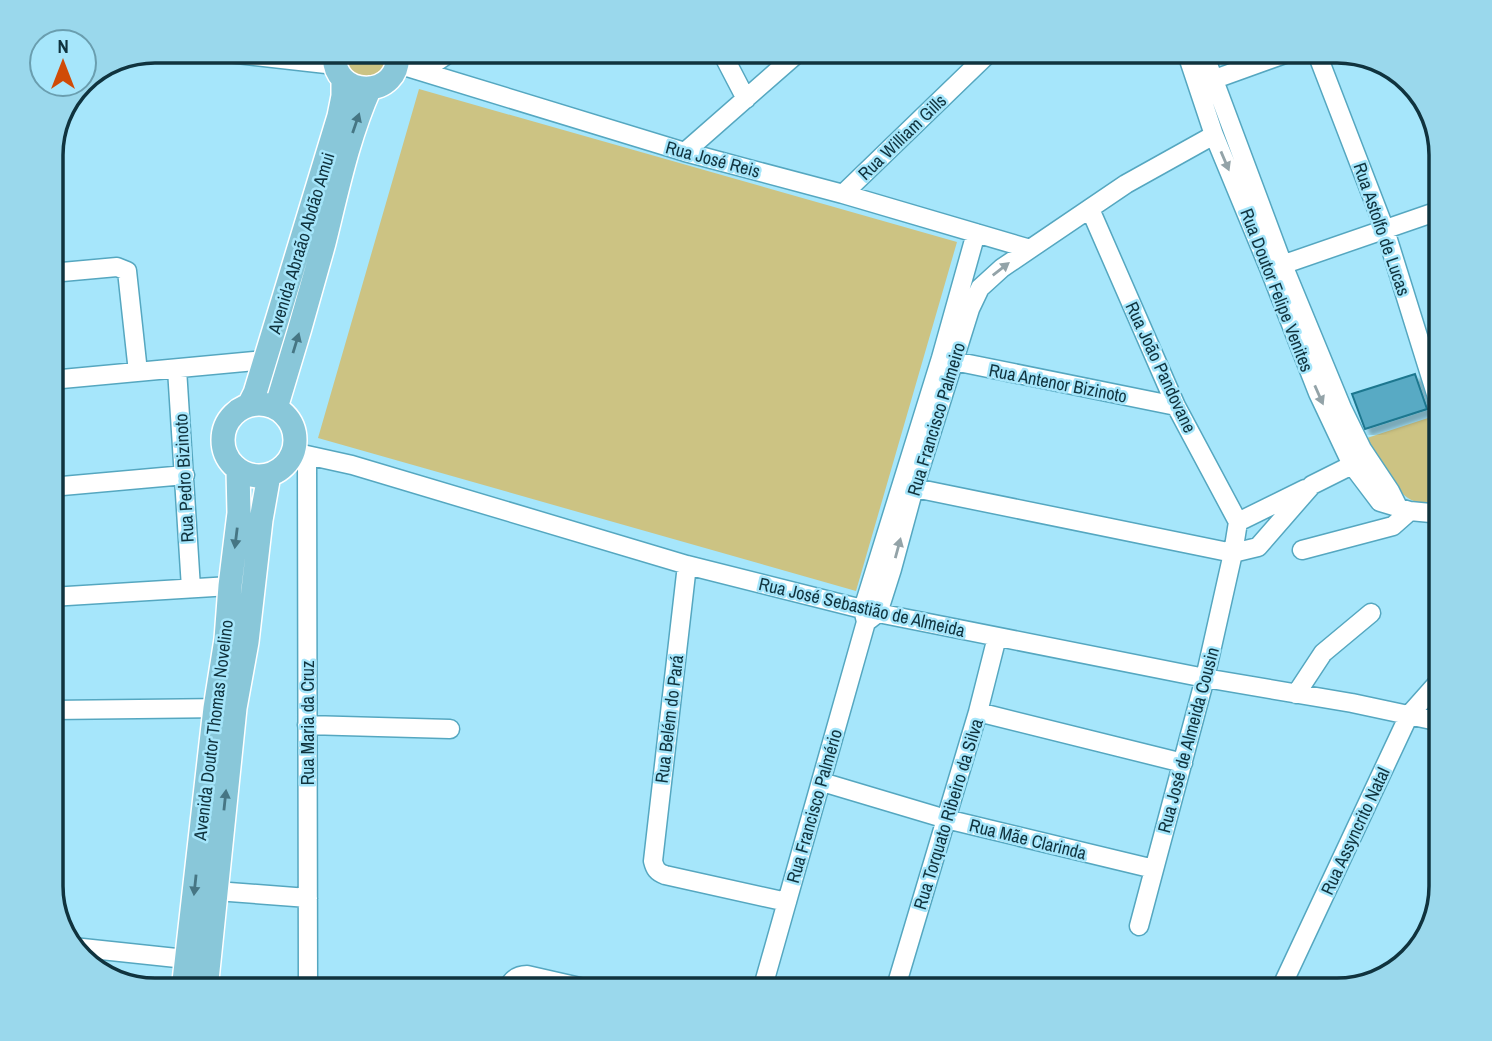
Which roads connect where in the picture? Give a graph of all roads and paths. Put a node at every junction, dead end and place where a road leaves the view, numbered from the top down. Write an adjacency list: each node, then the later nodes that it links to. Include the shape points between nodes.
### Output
1 (320, 63): 12 (street)
2 (395, 63): 15 (main road, via 385,83)
3 (408, 63): 13 (street, Rua José Reis)
4 (435, 63): 13 (street)
5 (727, 63): 16 (street)
6 (786, 63): 16 (street)
7 (979, 63): 19 (street, Rua William Gills)
8 (1193, 63): 14 (street, Rua Doutor Felipe Venites)
9 (1204, 63): 14 (street, Rua Doutor Felipe Venites)
10 (1260, 63): 14 (street)
11 (1321, 63): 22 (street, Rua Astolfo de Lucas)
12 (338, 65): 15 (main road, via 351,85); 30 (main road, Avenida Abraão Abdão Amui, via 343,96 339,116)
13 (423, 71): 18 (street, Rua José Reis)
14 (1205, 83): 17 (street, Rua Doutor Felipe Venites); 25 (street, Rua Doutor Felipe Venites)
15 (370, 88): 37 (main road, Avenida Abraão Abdão Amui, one-way to 15, via 347,150)
16 (746, 99): 18 (street)
17 (1214, 135): 20 (street, Rua Francisco Palmeiro); 25 (street, Rua Doutor Felipe Venites, one-way to 25)
18 (685, 152): 19 (street, Rua José Reis)
19 (843, 194): 23 (street, Rua José Reis)
20 (1090, 209): 24 (street, Rua Francisco Palmeiro); 36 (street, Rua João Pandovane)
21 (1429, 214): 22 (street)
22 (1384, 230): 25 (street); 29 (street, Rua Astolfo de Lucas)
23 (976, 233): 24 (street, Rua José Reis); 27 (street, Rua Francisco Palmeiro)
24 (1030, 249): 28 (street, Rua Francisco Palmeiro, one-way to 24)
25 (1276, 267): 39 (street, Rua Doutor Felipe Venites, one-way to 39, via 1318,394); 46 (street, Rua Doutor Felipe Venites, via 1362,449)
26 (63, 272): 33 (street, via 117,267 127,271)
27 (963, 281): 28 (street); 31 (street, Rua Francisco Palmeiro)
28 (980, 288): 31 (street, Rua Francisco Palmeiro)
29 (1429, 358)
30 (265, 360): 32 (street); 35 (main road, Avenida Abraão Abdão Amui)
31 (947, 360): 36 (street, Rua Antenor Bizinoto); 45 (street, Rua Francisco Palmeiro)
32 (177, 369): 33 (street); 41 (street, Rua Pedro Bizinoto)
33 (138, 372): 34 (street)
34 (63, 379)
35 (249, 405): 37 (main road); 40 (main road, via 238,410 224,428 224,451)
36 (1176, 407): 48 (street, Rua João Pandovane)
37 (276, 408): 38 (main road, via 290,422)
38 (300, 454): 42 (main road); 51 (street, Rua José Sebastião de Almeida, via 352,465); 66 (street, Rua Maria da Cruz)
39 (1352, 465): 43 (street); 46 (street, Rua Doutor Felipe Venites, via 1380,502)
40 (238, 470): 42 (main road); 52 (main road, Avenida Doutor Thomas Novelino, one-way to 52, via 239,513)
41 (185, 475): 44 (street); 53 (street, Rua Pedro Bizinoto)
42 (269, 475): 61 (main road, Avenida Doutor Thomas Novelino, via 247,642)
43 (1312, 485): 48 (street); 50 (street, via 1258,547)
44 (63, 486)
45 (908, 487): 50 (street); 56 (street, Rua Francisco Palmeiro)
46 (1404, 509): 47 (street, Rua Doutor Felipe Venites); 49 (street, via 1393,526)
47 (1429, 512)
48 (1238, 522): 50 (street, Rua José de Almeida Cousin)
49 (1302, 550)
50 (1233, 553): 58 (street, Rua José de Almeida Cousin)
51 (687, 565): 56 (street, Rua José Sebastião de Almeida); 74 (street, Rua Belém do Pará, via 653,861 665,875)
52 (230, 586): 53 (street); 61 (main road, Avenida Doutor Thomas Novelino)
53 (191, 588): 54 (street)
54 (63, 596)
55 (1371, 612): 60 (street, via 1323,653)
56 (869, 615): 57 (street, Rua José Sebastião de Almeida); 69 (street, Rua Francisco Palmério)
57 (997, 637): 58 (street, Rua José Sebastião de Almeida); 63 (street, Rua Torquato Ribeiro da Silva)
58 (1205, 678): 60 (street, Rua José Sebastião de Almeida); 68 (street, Rua José de Almeida Cousin)
59 (1429, 693): 64 (street, Rua Assyncrito Natal)
60 (1296, 694): 64 (street, Rua José Sebastião de Almeida)
61 (225, 708): 62 (street); 72 (main road, Avenida Doutor Thomas Novelino, one-way to 61); 77 (main road, Avenida Doutor Thomas Novelino, one-way to 77)
62 (63, 710)
63 (978, 712): 68 (street); 70 (street, Rua Torquato Ribeiro da Silva)
64 (1409, 715): 65 (street, Rua José Sebastião de Almeida); 85 (street, Rua Assyncrito Natal)
65 (1429, 719)
66 (307, 724): 67 (street); 73 (street, Rua Maria da Cruz)
67 (450, 729)
68 (1183, 763): 71 (street, Rua José de Almeida Cousin)
69 (822, 782): 70 (street, Rua Mãe Clarinda); 74 (street, Rua Francisco Palmério)
70 (946, 819): 71 (street, Rua Mãe Clarinda); 84 (street, Rua Torquato Ribeiro da Silva)
71 (1154, 869): 75 (street, Rua José de Almeida Cousin)
72 (216, 891): 73 (street); 79 (main road, Avenida Doutor Thomas Novelino)
73 (308, 898): 80 (street, Rua Maria da Cruz)
74 (787, 902): 83 (street, Rua Francisco Palmério)
75 (1139, 926)
76 (88, 949): 77 (street)
77 (187, 959): 78 (main road, Avenida Doutor Thomas Novelino)
78 (185, 978)
79 (207, 978)
80 (308, 978)
81 (514, 978): 82 (street)
82 (540, 978)
83 (765, 978)
84 (899, 978)
85 (1286, 978)

